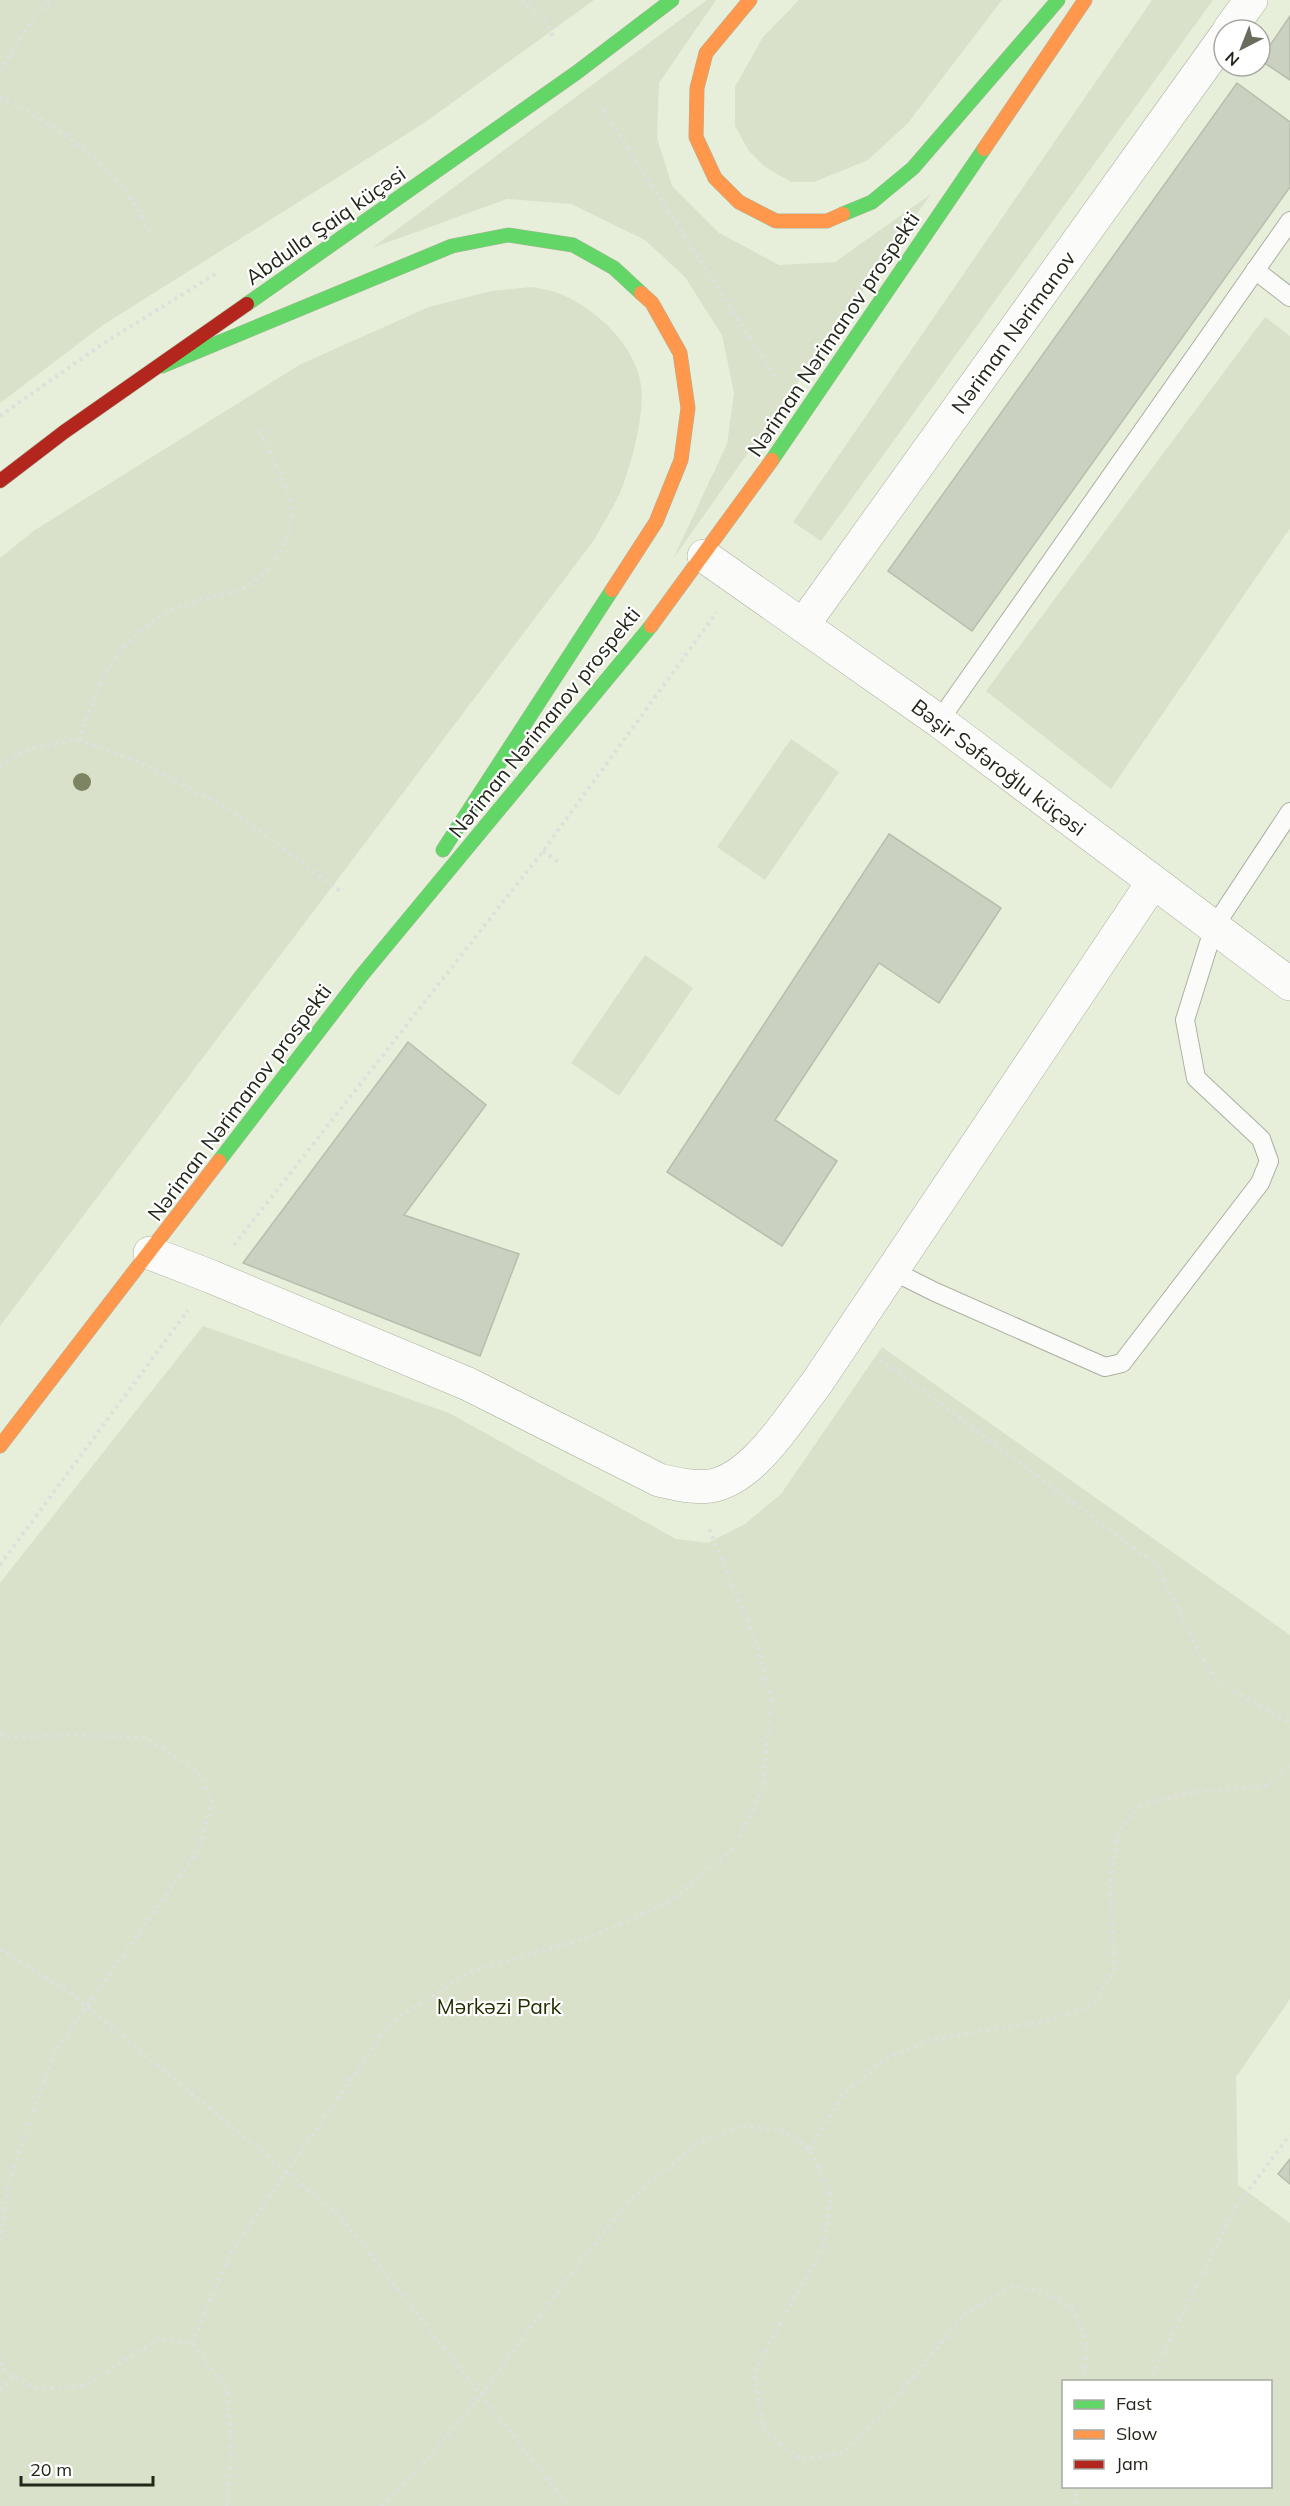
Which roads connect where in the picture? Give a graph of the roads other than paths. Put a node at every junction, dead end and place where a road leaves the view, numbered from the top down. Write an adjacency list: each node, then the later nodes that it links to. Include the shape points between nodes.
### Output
1 (672, 0): 11 (main road, Abdulla Şaiq küçəsi, via 576,73)
2 (750, 0): 3 (main road, via 706,53 697,88 696,137 715,178 739,202 776,220 817,221 827,221 872,202 913,168)
3 (1058, 0)
4 (1085, 0): 13 (main road, Nəriman Nərimanov prospekti)
5 (1251, 0): 6 (street)
6 (1238, 18)
7 (1212, 55): 14 (street, Nəriman Nərimanov)
8 (1290, 221): 9 (lane)
9 (1255, 270): 10 (lane); 15 (lane)
10 (1290, 297)
11 (162, 366): 12 (main road, Abdulla Şaiq küçəsi); 19 (main road, via 452,246 508,235 573,245 614,268 652,303 680,353 688,408 681,460 656,522)
12 (0, 481)
13 (704, 556): 14 (street, Bəşir Səfəroğlu küçəsi); 19 (main road, Nəriman Nərimanov prospekti, via 631,652)
14 (802, 625): 15 (street, Bəşir Səfəroğlu küçəsi)
15 (939, 721): 17 (street, Bəşir Səfəroğlu küçəsi)
16 (1288, 819): 18 (lane)
17 (1154, 882): 18 (street, Bəşir Səfəroğlu küçəsi); 22 (street)
18 (1214, 927): 20 (street, Bəşir Səfəroğlu küçəsi); 22 (lane, via 1185,1020 1196,1078 1262,1139 1269,1161 1260,1183 1122,1363 1105,1367)
19 (362, 975): 21 (main road, Nəriman Nərimanov prospekti)
20 (1290, 984)
21 (150, 1253): 22 (street, via 468,1384 659,1480 687,1486 712,1486 742,1472 772,1441); 23 (main road, Nəriman Nərimanov prospekti)
22 (893, 1271)
23 (0, 1446)

